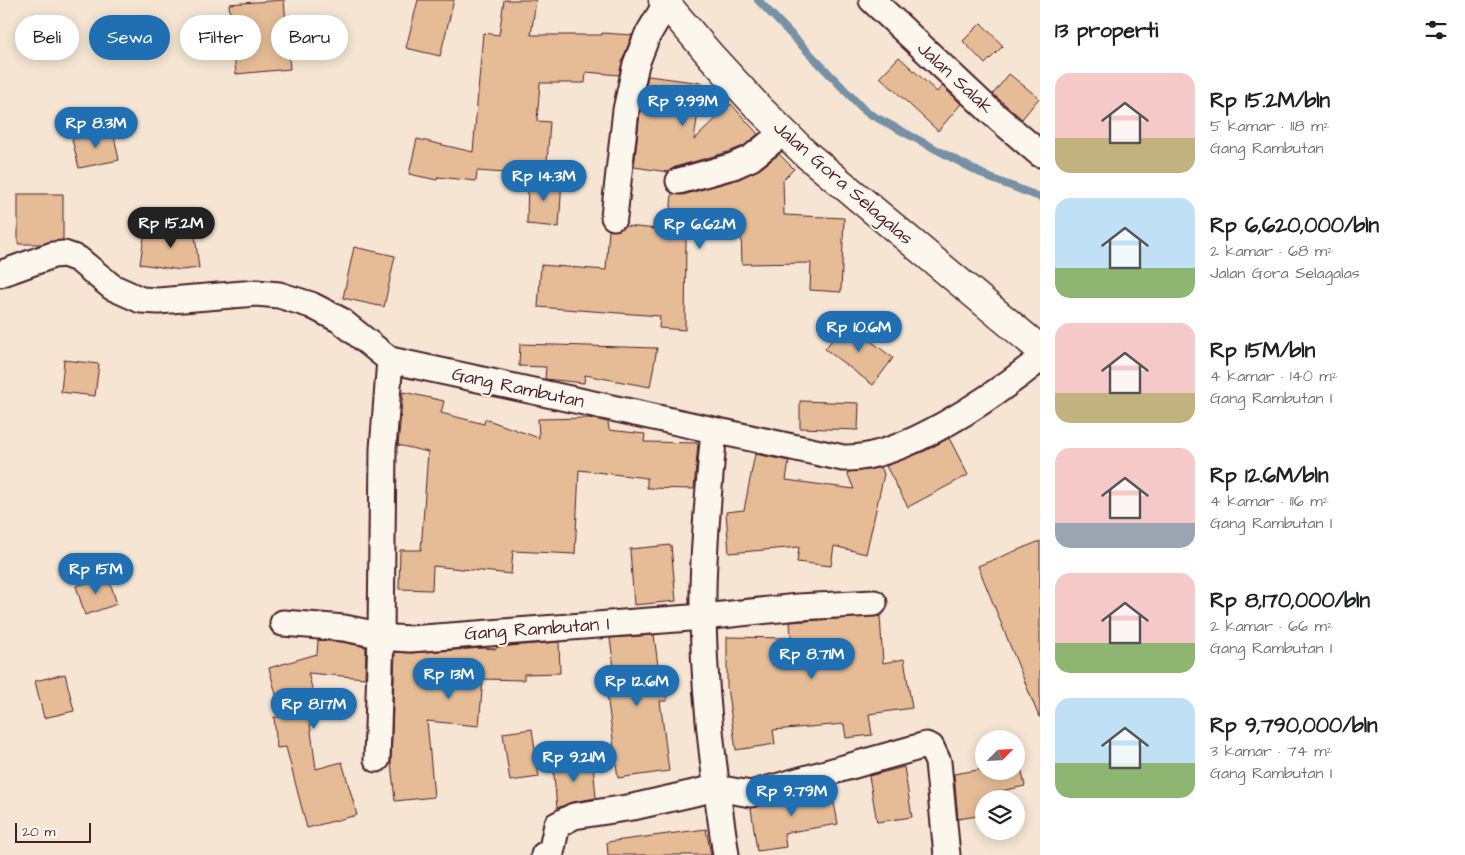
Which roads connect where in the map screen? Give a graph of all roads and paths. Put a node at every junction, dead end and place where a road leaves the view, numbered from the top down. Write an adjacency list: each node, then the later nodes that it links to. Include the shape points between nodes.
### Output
1 (872, 0): 4 (street, Jalan Salak)
2 (664, 2): 3 (street, Jalan Gora Selagalas); 6 (street, via 636,64 626,110)
3 (784, 132): 5 (street, via 751,158); 8 (street, Jalan Gora Selagalas, via 806,154)
4 (1040, 154)
5 (679, 181)
6 (614, 217)
7 (0, 274): 10 (street, Gang Rambutan, via 64,254 78,259 112,287 141,300 256,293 279,295 311,305 340,320)
8 (1040, 349)
9 (1040, 359): 11 (street, Gang Rambutan, via 1003,388 947,422 868,458 831,457)
10 (390, 360): 11 (street, Gang Rambutan); 15 (street, via 383,449)
11 (714, 431): 13 (street, via 705,540)
12 (874, 603): 13 (street, Gang Rambutan I)
13 (704, 616): 15 (street, Gang Rambutan I, via 429,638); 17 (street, via 707,695)
14 (282, 624): 15 (street, Gang Rambutan I, via 344,628)
15 (381, 635): 16 (street)
16 (377, 760)
17 (716, 788): 18 (street, via 632,808 574,816 557,825); 19 (street); 20 (street, via 751,794 926,745 931,747 938,762)
18 (549, 854)
19 (726, 855)
20 (947, 855)

